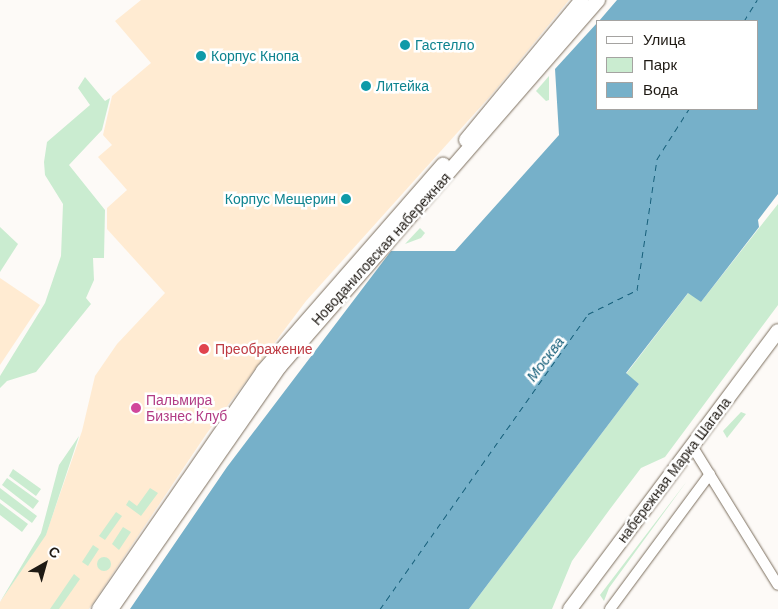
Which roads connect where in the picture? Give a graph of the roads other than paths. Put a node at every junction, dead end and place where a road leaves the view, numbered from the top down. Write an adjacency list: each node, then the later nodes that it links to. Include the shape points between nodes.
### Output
1 (582, 0): 7 (main road, Новоданиловская набережная, via 263,371)
2 (598, 0): 8 (main road, Новоданиловская набережная, via 280,366)
3 (778, 331): 4 (main road, набережная Марка Шагала)
4 (692, 446): 5 (street); 9 (main road, набережная Марка Шагала)
5 (710, 474): 6 (street); 10 (street)
6 (778, 585)
7 (99, 609)
8 (111, 609)
9 (570, 609)
10 (610, 609)

